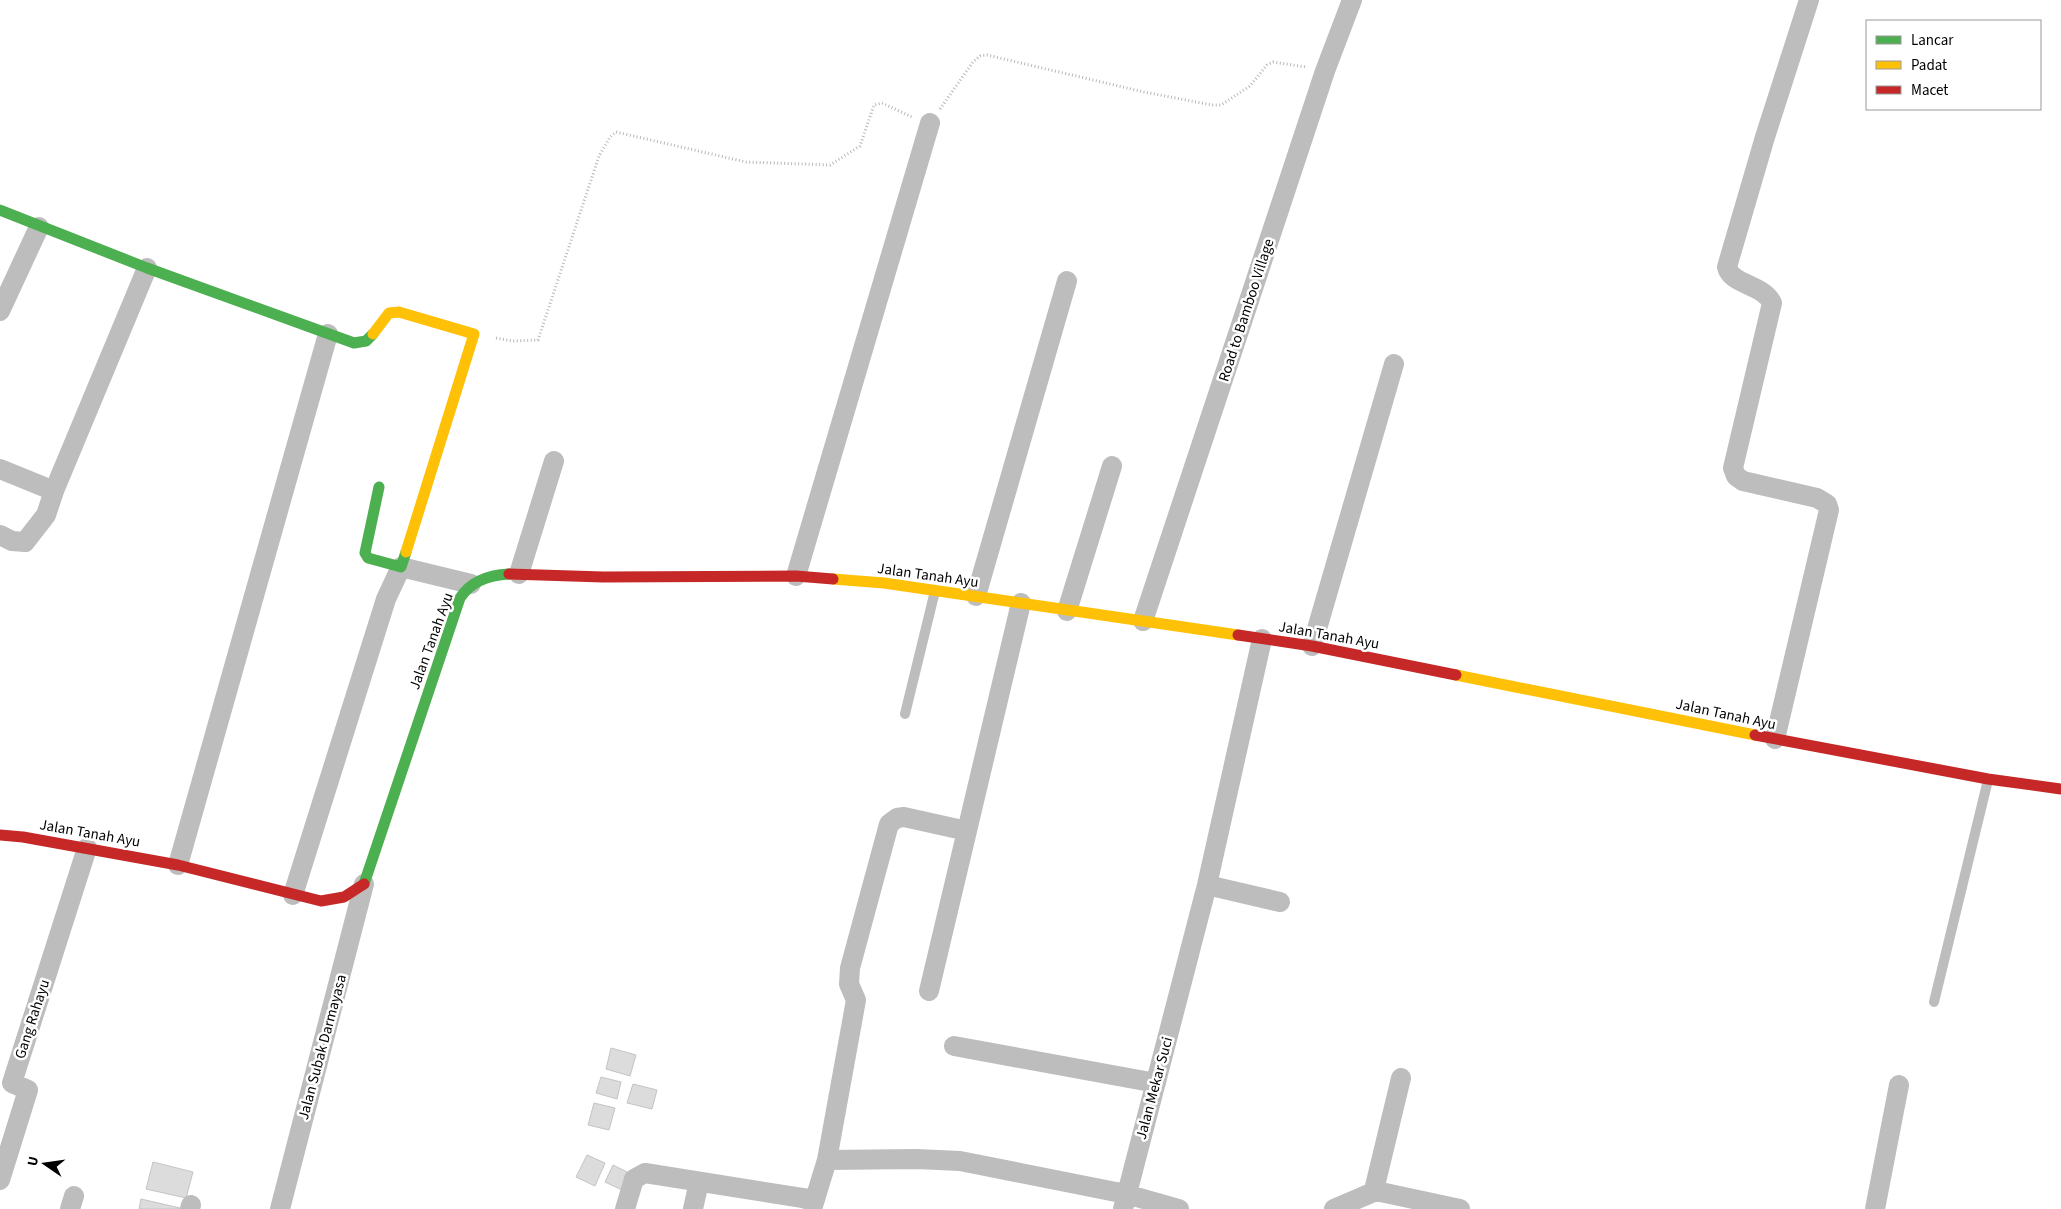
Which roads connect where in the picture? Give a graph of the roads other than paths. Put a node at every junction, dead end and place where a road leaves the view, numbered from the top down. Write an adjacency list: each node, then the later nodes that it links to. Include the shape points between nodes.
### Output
1 (1352, 0): 25 (street, Road to Bamboo Village, via 1324,72)
2 (1809, 0): 29 (street, via 1727,267 1732,276 1767,294 1772,303 1734,473 1743,481 1817,498 1829,510)
3 (930, 123): 19 (street)
4 (0, 210): 5 (street)
5 (39, 227): 6 (street); 8 (street)
6 (147, 268): 9 (street); 15 (street)
7 (1067, 281): 22 (street)
8 (0, 311)
9 (328, 334): 17 (street, via 362,344 389,313 400,312 474,334); 35 (street)
10 (1394, 364): 27 (street)
11 (554, 461): 18 (street)
12 (1112, 466): 24 (street)
13 (0, 469): 15 (street)
14 (379, 487): 17 (street, via 365,553 368,558)
15 (54, 491): 16 (street, via 46,515 25,542)
16 (0, 536)
17 (401, 566): 20 (street); 38 (street, via 386,599)
18 (519, 574): 19 (street, Jalan Tanah Ayu); 20 (street, Jalan Tanah Ayu, via 490,576)
19 (796, 576): 21 (street, Jalan Tanah Ayu)
20 (471, 584): 36 (street, Jalan Tanah Ayu, via 454,613)
21 (935, 590): 22 (street, Jalan Tanah Ayu); 28 (lane)
22 (976, 596): 23 (street, Jalan Tanah Ayu)
23 (1021, 603): 24 (street, Jalan Tanah Ayu); 32 (street)
24 (1067, 611): 25 (street, Jalan Tanah Ayu)
25 (1143, 621): 26 (street, Jalan Tanah Ayu)
26 (1262, 638): 27 (street, Jalan Tanah Ayu); 37 (street, Jalan Mekar Suci)
27 (1312, 646): 29 (street, Jalan Tanah Ayu)
28 (905, 714)
29 (1775, 739): 30 (street, Jalan Tanah Ayu)
30 (1988, 779): 31 (street, Jalan Tanah Ayu); 41 (lane)
31 (2061, 789)
32 (967, 831): 40 (street); 46 (street, via 904,817 889,824 850,968 849,984 856,1000)
33 (0, 835): 34 (street, Jalan Tanah Ayu)
34 (87, 848): 35 (street, Jalan Tanah Ayu); 47 (street, Gang Rahayu, via 12,1083 28,1090)
35 (178, 865): 38 (street, Jalan Tanah Ayu)
36 (364, 884): 38 (street, Jalan Tanah Ayu, via 349,896 335,901); 53 (street, Jalan Subak Darmayasa)
37 (1207, 885): 39 (street); 44 (street, Jalan Mekar Suci)
38 (294, 895)
39 (1280, 902)
40 (930, 991)
41 (1934, 1002)
42 (954, 1046): 44 (street)
43 (1401, 1078): 49 (street)
44 (1156, 1083): 50 (street, Jalan Mekar Suci)
45 (1898, 1085): 59 (street)
46 (827, 1160): 50 (street, via 960,1161); 52 (street)
47 (0, 1180)
48 (699, 1182): 52 (street); 54 (street, via 645,1174 637,1176 630,1186); 55 (street)
49 (1376, 1191): 51 (street); 57 (street)
50 (1125, 1201): 56 (street)
51 (1396, 1203): 58 (street)
52 (814, 1204)
53 (280, 1209)
54 (625, 1209)
55 (693, 1209)
56 (1179, 1209)
57 (1334, 1209)
58 (1460, 1209)
59 (1875, 1209)

